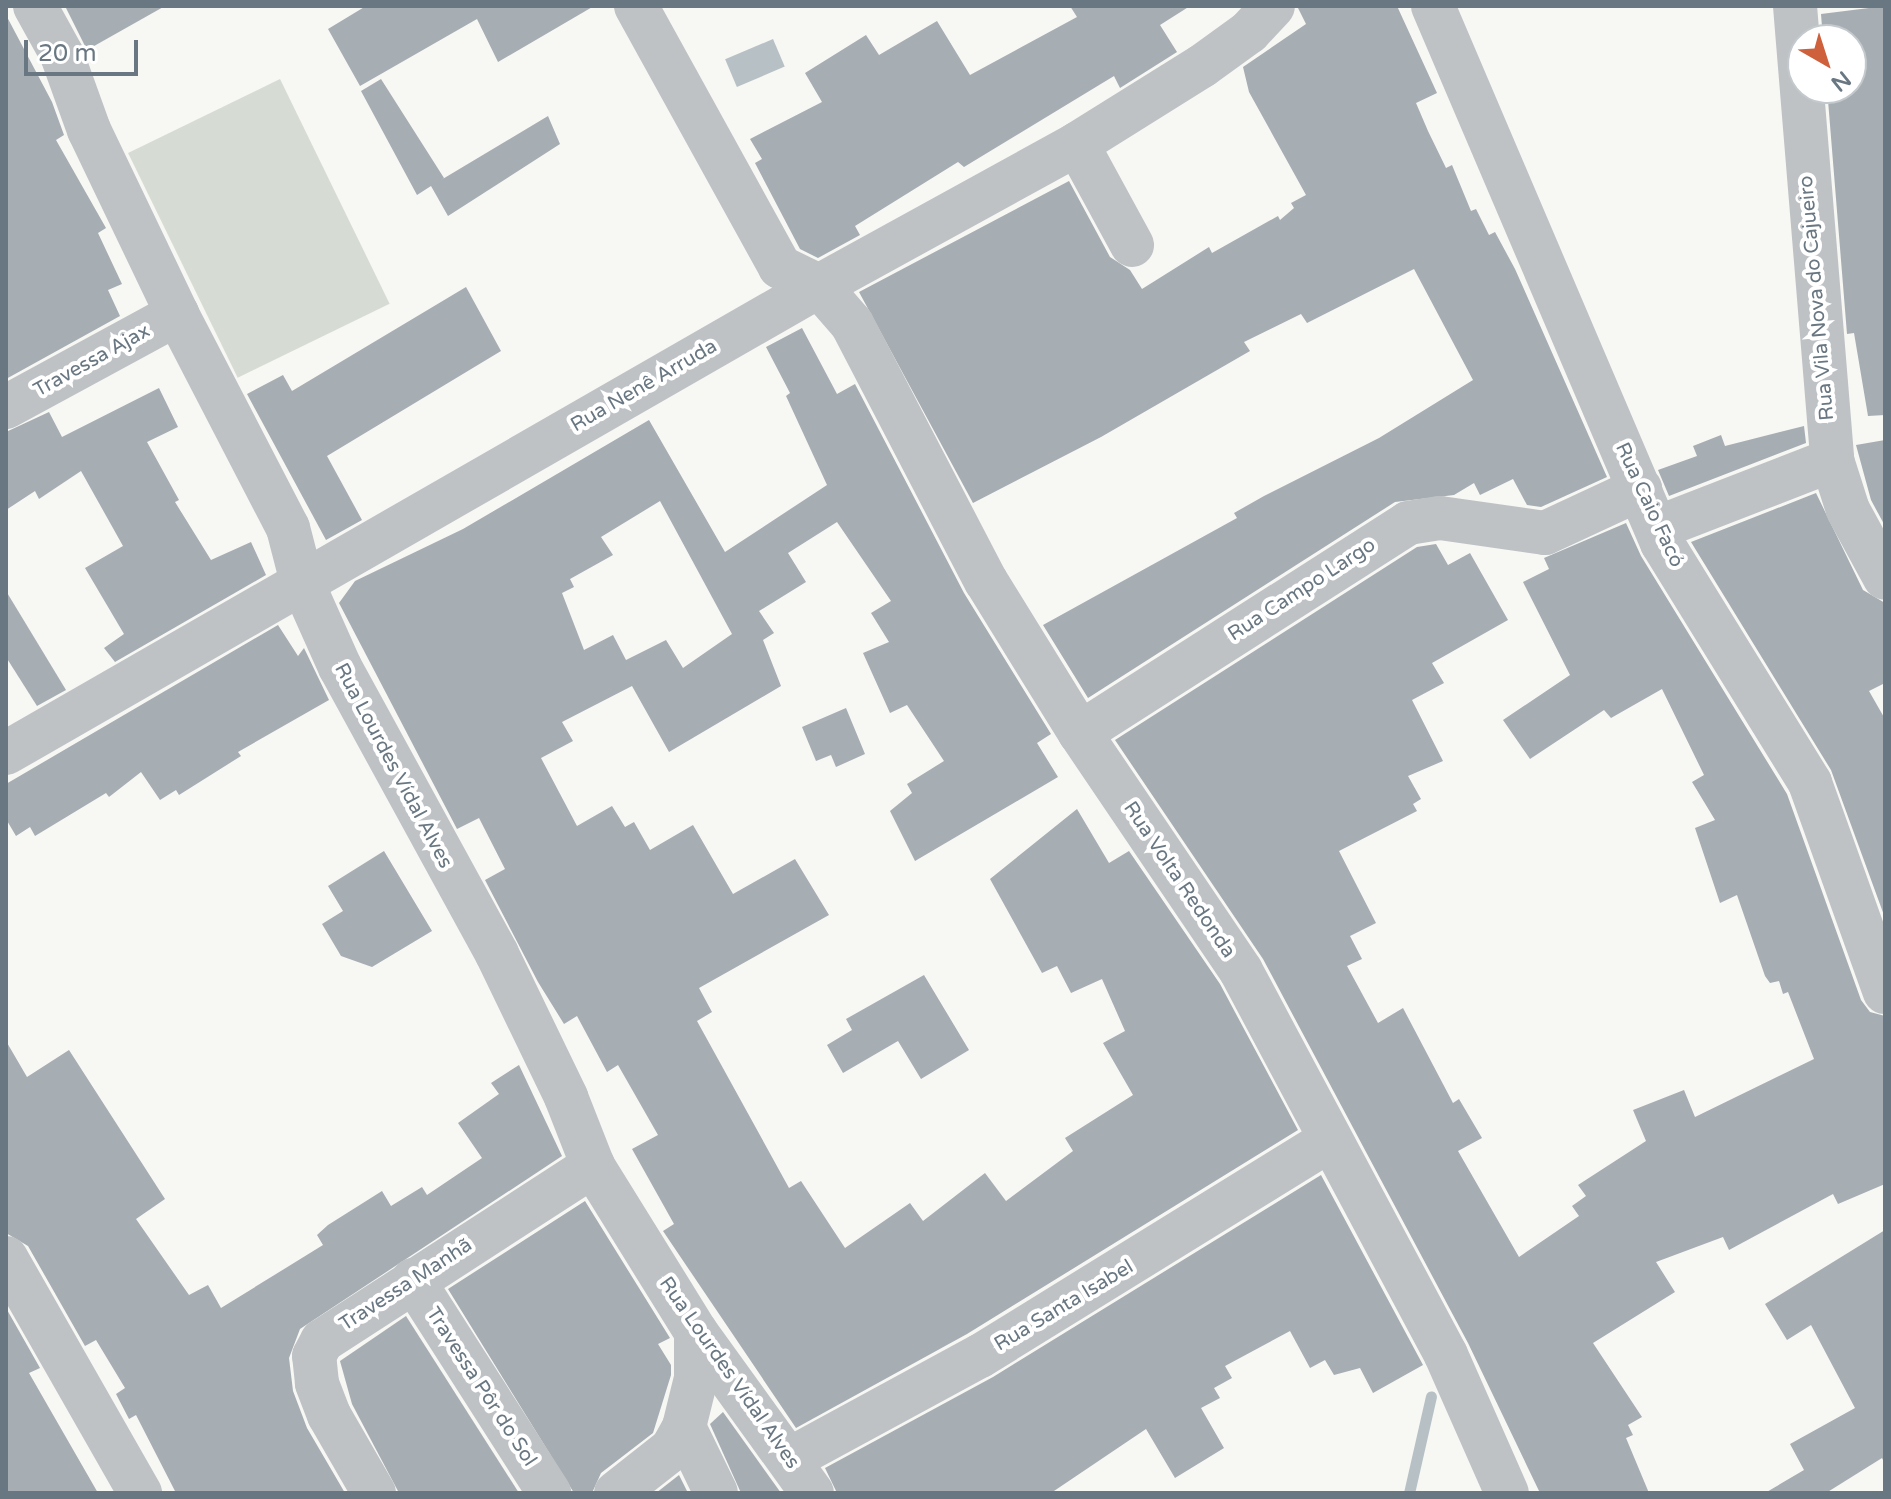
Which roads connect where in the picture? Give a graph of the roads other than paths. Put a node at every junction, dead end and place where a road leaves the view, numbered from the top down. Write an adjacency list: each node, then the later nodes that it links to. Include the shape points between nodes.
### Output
1 (35, 6): 9 (street, Rua Lourdes Vídal Alves, via 62,55 89,130)
2 (636, 6): 8 (street, via 780,267)
3 (1273, 6): 6 (street, Rua Nenê Arruda, via 1213,59)
4 (1433, 6): 12 (street, Rua Caio Facó)
5 (1795, 6): 11 (street, Rua Vila Nova do Cajueiro)
6 (1077, 144): 7 (street); 8 (street, Rua Nenê Arruda)
7 (1132, 245)
8 (819, 286): 15 (street, Rua Nenê Arruda); 16 (street, Rua Volta Redonda, via 852,324 986,581)
9 (177, 314): 10 (street, Travessa Ajax); 15 (street, Rua Lourdes Vídal Alves, via 288,528)
10 (6, 407)
11 (1832, 460): 13 (street); 14 (street, Rua Vila Nova do Cajueiro, via 1848,510)
12 (1640, 489): 13 (street, Rua Caio Facó); 16 (street, Rua Campo Largo, via 1545,533 1440,518 1408,523)
13 (1657, 528): 18 (street, Rua Caio Facó, via 1810,783)
14 (1885, 578)
15 (302, 582): 17 (street, Rua Nenê Arruda); 20 (street, Rua Lourdes Vídal Alves, via 340,667 522,1004)
16 (1080, 733): 19 (street, Rua Volta Redonda, via 1241,971)
17 (6, 753)
18 (1885, 992)
19 (1330, 1140): 25 (street, Rua Santa Isabel, via 980,1356); 31 (street, Rua Volta Redonda, via 1446,1355)
20 (593, 1166): 22 (street, Travessa Manhã); 23 (street, Rua Lourdes Vídal Alves)
21 (6, 1258): 26 (street)
22 (413, 1280): 27 (street, Travessa Manhã, via 338,1328 314,1356 329,1415); 28 (street, Travessa Pôr do Sol)
23 (696, 1332): 24 (street, via 696,1378); 25 (street, Rua Lourdes Vídal Alves)
24 (684, 1427): 29 (street, via 672,1449); 30 (street)
25 (801, 1476)
26 (140, 1493)
27 (374, 1493)
28 (549, 1493)
29 (616, 1493)
30 (716, 1493)
31 (1507, 1493)

